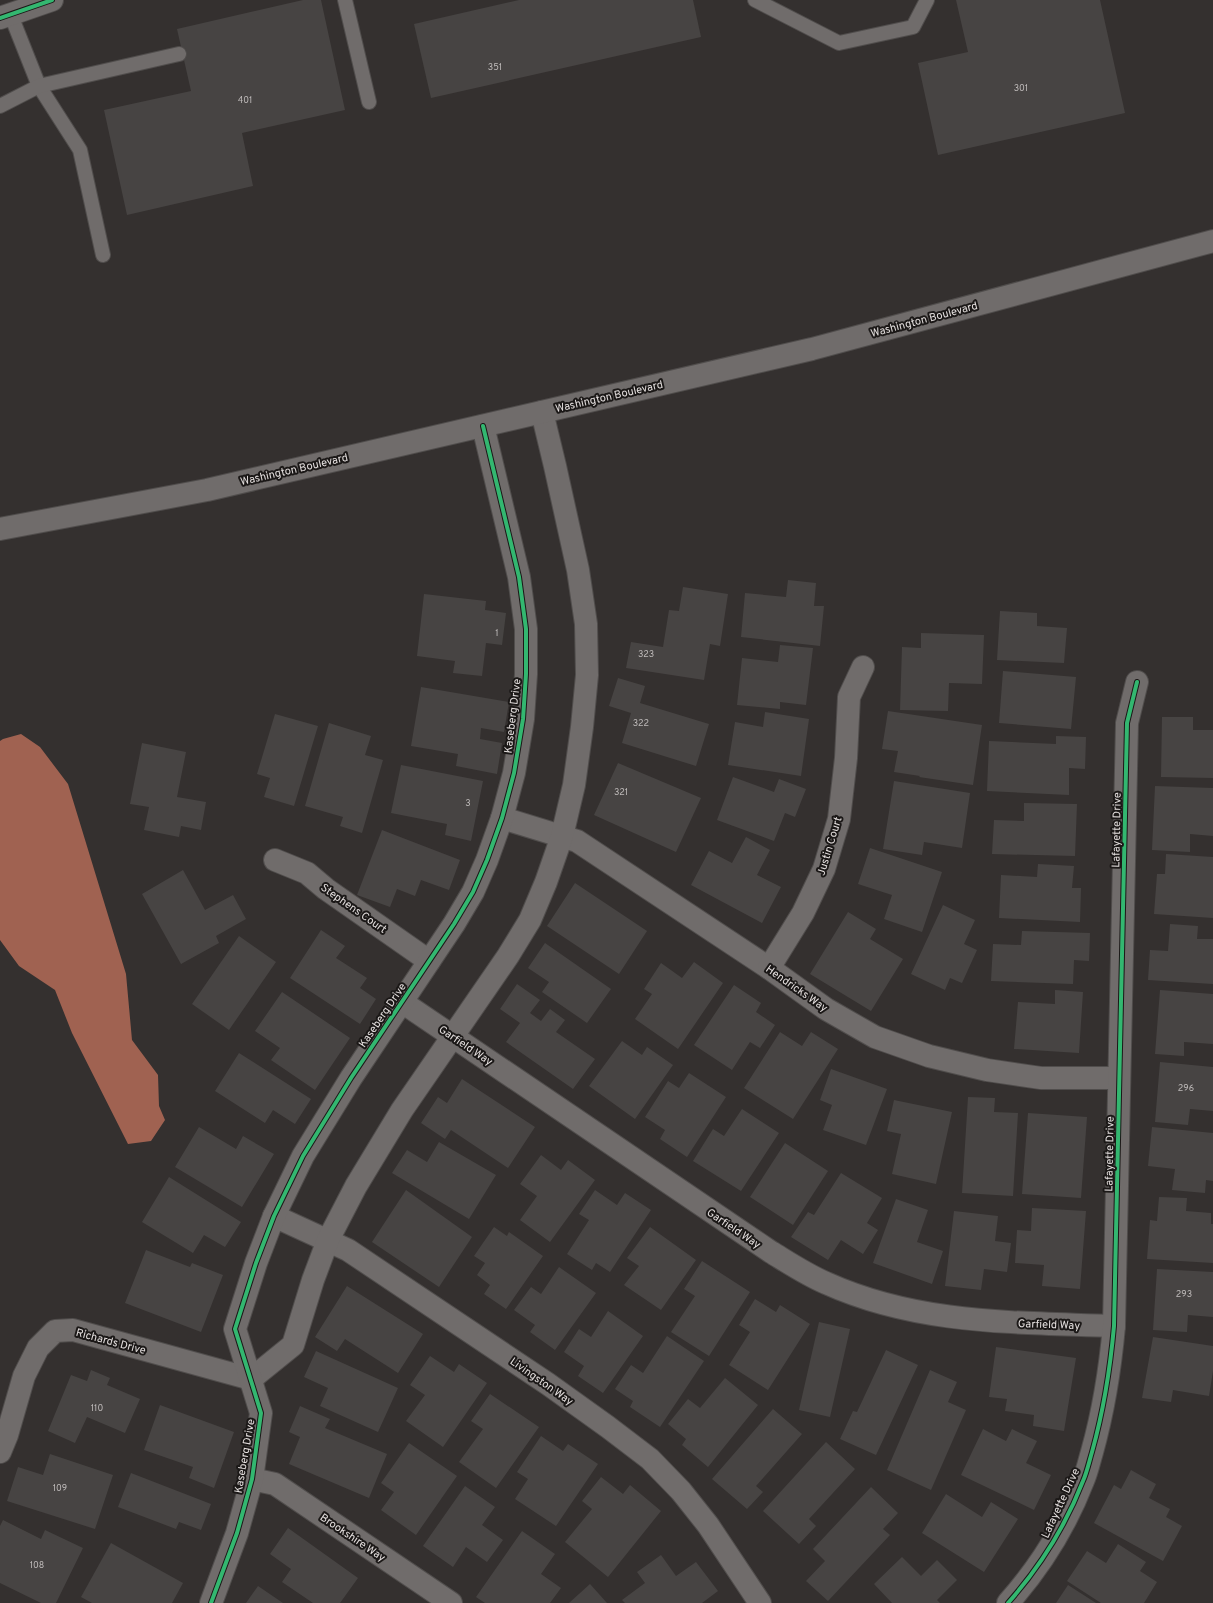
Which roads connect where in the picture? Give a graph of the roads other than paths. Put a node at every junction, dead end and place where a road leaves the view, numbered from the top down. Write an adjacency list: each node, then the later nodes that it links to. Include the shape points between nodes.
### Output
1 (52, 0): 5 (street)
2 (345, 0): 8 (lane)
3 (754, 0): 4 (lane, via 839,43 913,27)
4 (927, 0)
5 (5, 16): 7 (lane)
6 (179, 54): 7 (lane)
7 (39, 86): 9 (lane); 11 (lane, via 80,150)
8 (369, 102)
9 (0, 106)
10 (1213, 241): 12 (street, Washington Boulevard, via 812,349)
11 (103, 254)
12 (542, 412): 13 (street, Washington Boulevard); 18 (street, via 576,562 586,624 587,675 582,727 574,784)
13 (484, 426): 14 (street, Washington Boulevard, via 207,490); 17 (street, Kaseberg Drive, via 519,577 526,629 523,719 514,773)
14 (0, 529)
15 (863, 667): 21 (street, Justin Court, via 849,697 839,819 824,869 803,913)
16 (1136, 682): 24 (street, Lafayette Drive, via 1127,723)
17 (502, 818): 18 (street, Hendricks Way); 20 (street, Kaseberg Drive, via 473,892)
18 (562, 836): 21 (street, Hendricks Way, via 577,840); 23 (street, via 530,920)
19 (275, 860): 20 (street, Stephens Court, via 307,873)
20 (429, 961): 22 (street, Kaseberg Drive)
21 (769, 968): 24 (street, Hendricks Way, via 826,1009 875,1037 929,1056 987,1070 1041,1078)
22 (402, 1002): 23 (street, Garfield Way); 25 (street, Kaseberg Drive, via 303,1156)
23 (453, 1036): 26 (street, via 402,1110 356,1186); 27 (street, Garfield Way, via 770,1252 826,1283 870,1300 917,1313 976,1321)
24 (1119, 1078): 27 (street, Lafayette Drive)
25 (274, 1216): 26 (street, Livingston Way); 28 (street, Kaseberg Drive, via 235,1329)
26 (328, 1240): 28 (street, via 292,1345); 33 (street, Livingston Way, via 348,1250 548,1384 650,1459 681,1491 708,1525)
27 (1114, 1326): 34 (street, Lafayette Drive, via 1110,1373 1101,1419 1083,1481 1056,1537 1023,1586)
28 (251, 1379): 29 (street, Richards Drive, via 73,1330 55,1332 38,1348 24,1376); 30 (street, Kaseberg Drive, via 261,1413)
29 (0, 1452)
30 (252, 1479): 31 (street, Kaseberg Drive); 32 (street, Brookshire Way, via 275,1484)
31 (211, 1603)
32 (451, 1603)
33 (760, 1603)
34 (1008, 1603)

